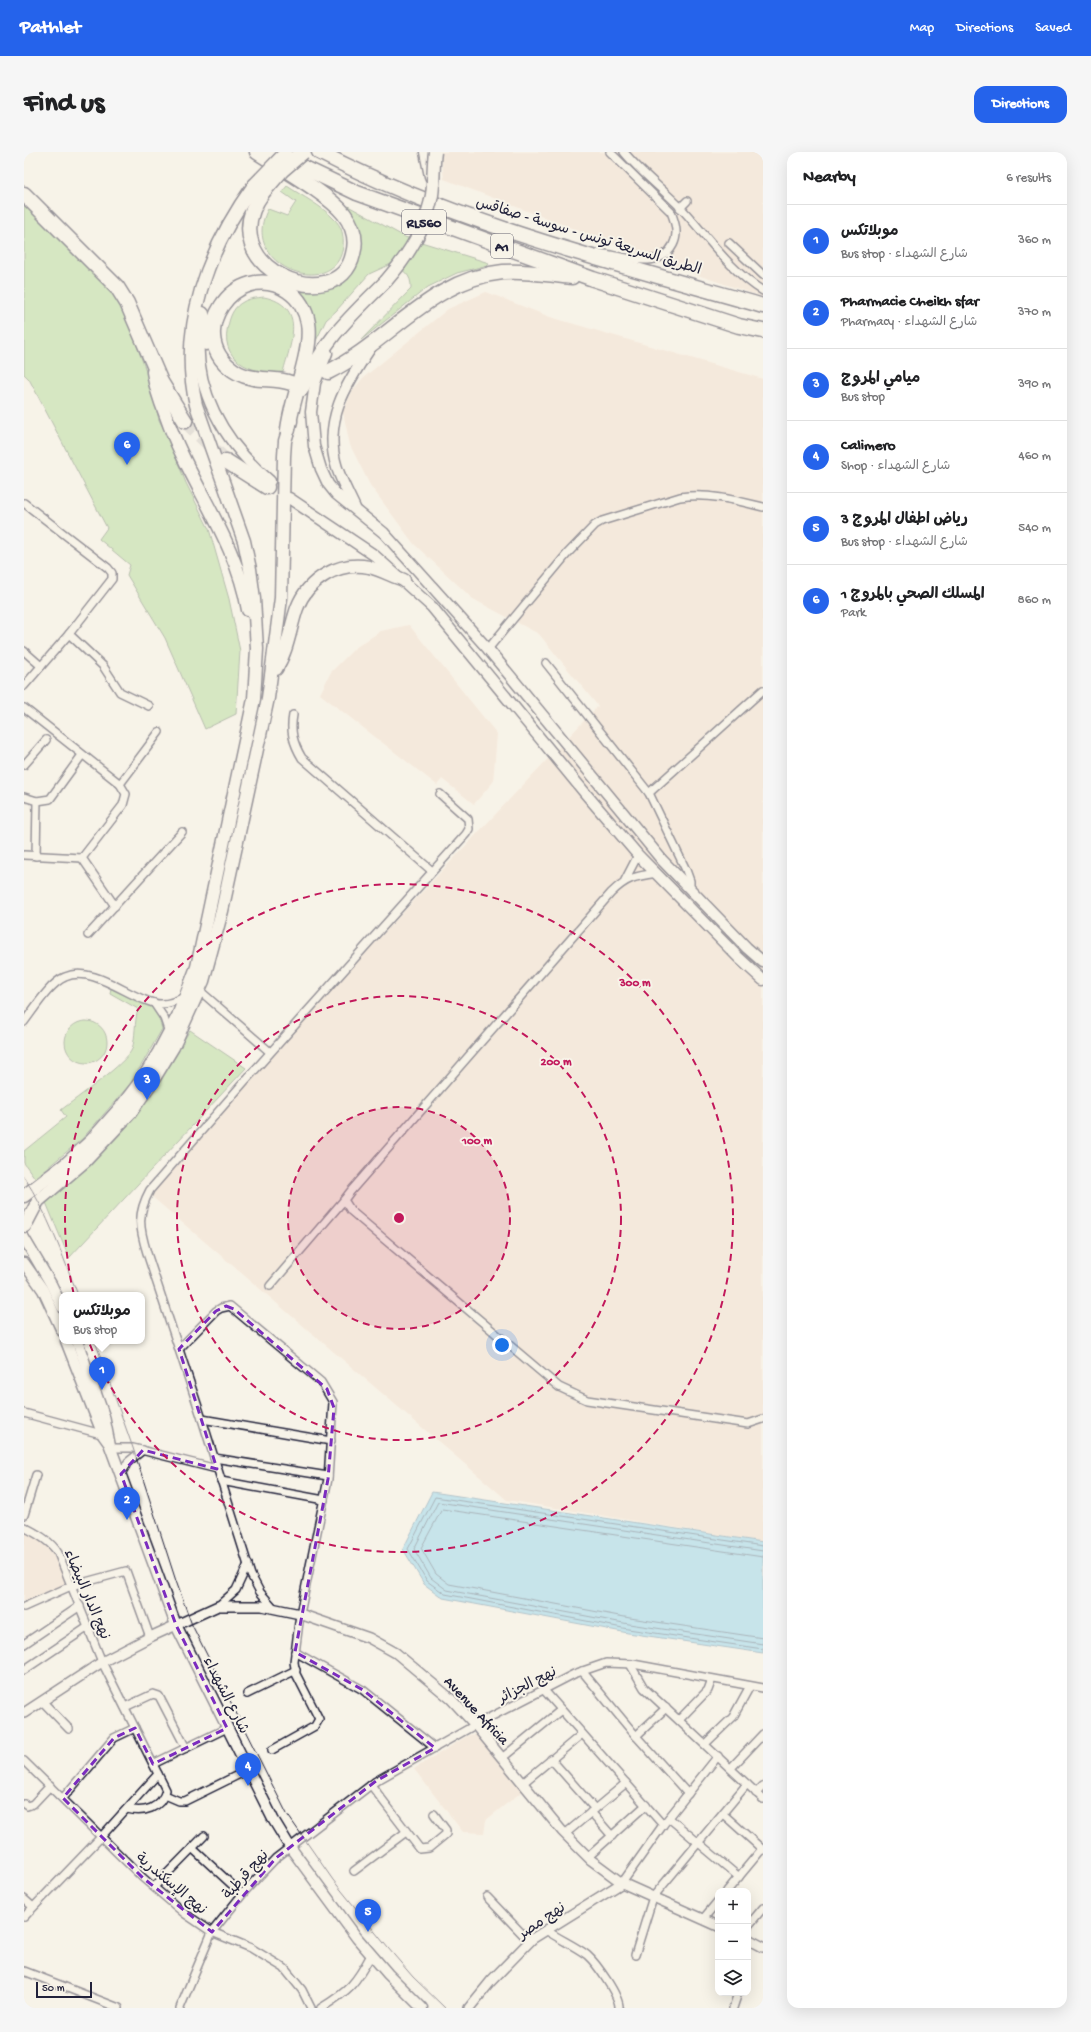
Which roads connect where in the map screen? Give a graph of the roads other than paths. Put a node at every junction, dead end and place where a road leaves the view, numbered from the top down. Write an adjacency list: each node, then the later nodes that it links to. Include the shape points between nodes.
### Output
1 (257, 152): 11 (highway, via 326,198 344,214 355,240 352,258 346,269 331,281 311,285 291,281 264,265 253,248 249,227)
2 (271, 152): 18 (highway, A1, via 356,193)
3 (286, 152): 11 (highway, bridge)
4 (303, 152): 11 (highway, bridge)
5 (319, 152): 16 (highway, الطريق السريعة تونس - سوسة - صفاقس / A1, via 369,177)
6 (428, 152): 10 (highway)
7 (435, 152): 10 (highway, RL560, bridge)
8 (610, 152): 16 (street, via 671,212 676,231 672,247 662,256 648,260)
9 (624, 152): 14 (street)
10 (432, 179): 23 (highway, RL560, bridge, via 432,194 423,225 408,254 386,281)
11 (259, 189): 19 (highway, via 225,230)
12 (24, 194): 26 (highway, via 118,287)
13 (687, 201): 14 (street)
14 (680, 208): 20 (street, via 732,268)
15 (729, 243): 17 (street)
16 (557, 246): 21 (highway, الطريق السريعة تونس - سوسة - صفاقس / A1)
17 (763, 275)
18 (593, 280): 24 (highway, A1, via 739,326); 25 (highway, via 513,272 471,279 435,296)
19 (202, 284): 22 (main road); 42 (highway, via 195,312 190,355 192,388 200,419 236,515 247,555 256,625)
20 (763, 291)
21 (763, 306)
22 (202, 314): 29 (highway, via 209,350 216,362 227,372 243,382 260,386 284,385 291,383 245,376 230,367 218,353 213,336 215,317 226,299 236,290 256,283 277,285 296,298 306,316 309,336); 31 (main road, via 198,341 199,362 214,411 234,446)
23 (350, 317): 29 (highway, via 318,356); 35 (main road, via 329,349 317,374 311,423 314,446 324,477 336,494)
24 (763, 331)
25 (376, 340): 27 (highway); 35 (main road, via 343,392 334,427 336,462)
26 (152, 364): 28 (highway); 42 (highway, via 156,390 177,445 219,526 237,568 246,601)
27 (328, 372)
28 (185, 421)
29 (288, 430): 43 (highway, via 282,504 281,598)
30 (226, 461): 31 (highway)
31 (268, 484)
32 (289, 498): 36 (main road, via 374,555)
33 (24, 503): 37 (street, via 112,573 108,586)
34 (763, 507): 38 (street, via 720,497 693,495 602,521 567,554)
35 (356, 510): 38 (main road, via 384,533)
36 (404, 580): 43 (highway, via 374,568 360,566 337,569 319,578 299,602 283,654); 60 (main road, via 445,621)
37 (69, 634): 41 (street); 46 (street, via 103,666 120,692)
38 (488, 649): 66 (main road, via 659,856)
39 (24, 651): 41 (street)
40 (546, 663): 54 (street)
41 (41, 666): 44 (street)
42 (256, 669): 74 (highway, via 250,714 197,967)
43 (272, 675): 73 (highway, via 222,911)
44 (24, 686)
45 (763, 690): 54 (street)
46 (149, 706)
47 (24, 708): 51 (street)
48 (293, 715): 63 (street, via 292,737 302,758)
49 (159, 732): 53 (street)
50 (46, 740): 52 (street)
51 (82, 755): 53 (street); 57 (street, via 53,796)
52 (24, 765)
53 (120, 784): 62 (street, via 126,794 126,800)
54 (650, 793): 66 (street, via 686,870)
55 (440, 794): 63 (street, via 465,815 470,824 466,834)
56 (24, 797): 57 (street)
57 (37, 801): 61 (street)
58 (182, 832): 67 (street)
59 (24, 855): 61 (street)
60 (638, 855): 64 (main road); 65 (street)
61 (36, 856): 62 (street)
62 (82, 858): 67 (street)
63 (432, 871): 69 (street)
64 (657, 873): 65 (street); 72 (main road)
65 (625, 880): 80 (street)
66 (690, 889): 71 (main road)
67 (115, 906): 70 (street)
68 (376, 921): 69 (street)
69 (382, 927): 78 (street)
70 (88, 936)
71 (763, 962)
72 (763, 980)
73 (199, 990): 78 (street); 81 (highway, via 173,1047 154,1080 130,1113 85,1161 38,1200)
74 (187, 995): 75 (street, via 172,1002); 77 (highway)
75 (154, 1003): 76 (street, via 105,981 74,975 57,982); 77 (street, via 164,1018)
76 (24, 1022)
77 (169, 1033): 79 (highway, via 144,1076 91,1141 67,1164)
78 (270, 1052): 88 (street, via 150,1190 144,1203 140,1232)
79 (24, 1196)
80 (344, 1200): 83 (street); 91 (street, via 351,1211 558,1387 588,1400 748,1424)
81 (24, 1227): 84 (main road)
82 (24, 1263): 85 (main road, via 43,1290)
83 (270, 1286)
84 (59, 1301)
85 (59, 1325)
86 (67, 1344): 92 (main road, شارع الشهداء)
87 (78, 1344): 92 (main road, شارع الشهداء)
88 (179, 1349): 90 (street); 93 (street, via 216,1311 230,1306 327,1389 334,1408)
89 (24, 1413): 92 (street)
90 (202, 1419): 93 (street); 96 (street)
91 (763, 1419)
92 (106, 1434): 94 (main road, شارع الشهداء)
93 (331, 1441): 100 (street)
94 (111, 1447): 95 (street); 98 (main road, شارع الشهداء)
95 (143, 1450): 97 (street); 98 (street, via 128,1462)
96 (214, 1458): 97 (street); 100 (street)
97 (217, 1469): 101 (street)
98 (121, 1474): 112 (main road, شارع الشهداء)
99 (36, 1475): 103 (street)
100 (328, 1476): 102 (street)
101 (221, 1481): 102 (street); 105 (street)
102 (324, 1500): 111 (street)
103 (24, 1515)
104 (24, 1527): 106 (street, نهج الدار البيضاء, via 55,1548)
105 (248, 1564): 108 (street, via 236,1590); 110 (street, via 257,1587)
106 (71, 1586): 107 (street, نهج الدار البيضاء); 109 (street); 114 (street, via 126,1571)
107 (80, 1606): 113 (street, نهج الدار البيضاء); 115 (street)
108 (218, 1606): 110 (street, Avenue Africia); 112 (street, Avenue Africia)
109 (24, 1607)
110 (273, 1607): 111 (street, Avenue Africia)
111 (300, 1614): 116 (street); 133 (street, Avenue Africia, via 362,1636 396,1653 439,1688)
112 (176, 1625): 114 (street, Avenue Africia); 135 (main road, شارع الشهداء)
113 (88, 1627): 117 (street, نهج الدار البيضاء); 119 (street)
114 (150, 1637): 117 (street, Avenue Africia)
115 (24, 1644)
116 (295, 1652): 120 (street); 142 (street, via 363,1690)
117 (102, 1662): 127 (street, Avenue Africia); 128 (street, نهج الدار البيضاء)
118 (630, 1664): 121 (street, نهج الجزائر, via 606,1663); 122 (street, نهج الجزائر); 129 (street, via 644,1688)
119 (24, 1670)
120 (296, 1670): 126 (street); 143 (street, via 318,1714 318,1722)
121 (582, 1671): 125 (street, نهج الجزائر); 139 (street)
122 (712, 1679): 123 (street, نهج الجزائر); 132 (street, via 708,1690)
123 (750, 1686): 124 (street, نهج الجزائر); 140 (street, via 733,1717)
124 (763, 1688)
125 (543, 1689): 130 (street); 133 (street, نهج الجزائر)
126 (247, 1694)
127 (42, 1701): 131 (street, Avenue Africia); 136 (street)
128 (125, 1708): 134 (street, نهج الدار البيضاء); 141 (street, via 153,1694 159,1696)
129 (666, 1708): 132 (street); 139 (street)
130 (562, 1710): 137 (street); 145 (street)
131 (24, 1713)
132 (680, 1720): 140 (street)
133 (475, 1725): 142 (street, نهج الجزائر); 145 (street, Avenue Africia)
134 (135, 1728): 148 (street, نهج الدار البيضاء); 161 (street, via 114,1738)
135 (226, 1728): 141 (street); 150 (main road, شارع الشهداء)
136 (69, 1729)
137 (582, 1734): 146 (street); 153 (street)
138 (763, 1734): 149 (street)
139 (636, 1736): 159 (street)
140 (705, 1744): 144 (street)
141 (186, 1748): 148 (street)
142 (436, 1748): 154 (street, نهج الجزائر)
143 (272, 1750)
144 (718, 1756): 149 (street); 159 (street)
145 (502, 1758): 152 (street, Avenue Africia)
146 (551, 1759): 152 (street); 166 (street)
147 (24, 1761): 156 (street, نهج الإسكندرية)
148 (153, 1764): 151 (street, نهج الدار البيضاء)
149 (730, 1768): 155 (street)
150 (248, 1770): 160 (street, via 185,1800 179,1801); 177 (main road, شارع الشهداء)
151 (158, 1774): 160 (street, نهج الدار البيضاء, via 166,1788); 165 (street)
152 (523, 1783): 172 (street, Avenue Africia)
153 (626, 1783): 164 (street); 166 (street)
154 (371, 1784): 171 (street); 177 (street, نهج الجزائر)
155 (747, 1784): 158 (street); 168 (street)
156 (50, 1786): 161 (street, نهج الإسكندرية); 163 (street, via 34,1804)
157 (763, 1786): 158 (street)
158 (756, 1793): 162 (street)
159 (688, 1794): 169 (street)
160 (165, 1795): 165 (street, via 159,1803 146,1811)
161 (63, 1798): 175 (street, نهج الإسكندرية)
162 (763, 1799)
163 (24, 1804)
164 (646, 1805): 170 (street); 174 (street)
165 (127, 1809): 175 (street)
166 (593, 1810): 172 (street); 174 (street)
167 (434, 1814): 171 (street, via 446,1830 446,1834 429,1848 420,1849)
168 (723, 1814): 176 (street); 179 (street)
169 (669, 1818): 170 (street); 176 (street)
170 (663, 1824): 183 (street)
171 (406, 1832): 181 (street)
172 (565, 1834): 180 (street, Avenue Africia)
173 (204, 1836): 178 (street)
174 (612, 1836): 180 (street)
175 (101, 1837): 184 (street, نهج الإسكندرية); 191 (street)
176 (699, 1842): 182 (street); 188 (street)
177 (290, 1847): 186 (street, نهج قرطبة); 202 (main road, شارع الشهداء)
178 (192, 1848): 184 (street); 186 (street)
179 (762, 1849): 182 (street)
180 (588, 1857): 183 (street, Avenue Africia)
181 (354, 1870)
182 (738, 1877): 185 (street)
183 (622, 1883): 188 (street, Avenue Africia); 197 (street, نهج مصر)
184 (154, 1888): 198 (street, نهج الإسكندرية)
185 (729, 1888)
186 (242, 1894): 198 (street, نهج قرطبة)
187 (487, 1897): 200 (street)
188 (653, 1898): 194 (street, Avenue Africia); 203 (street)
189 (24, 1899): 191 (street)
190 (715, 1905): 194 (street)
191 (33, 1907): 193 (street)
192 (763, 1908): 195 (street)
193 (24, 1918)
194 (703, 1919): 196 (street, Avenue Africia)
195 (750, 1924)
196 (715, 1925)
197 (546, 1930): 200 (street, نهج مصر); 212 (street, via 593,1961 618,2000)
198 (212, 1932): 207 (street, نهج قرطبة); 208 (street, نهج الإسكندرية, via 251,1948 284,1968 302,1990)
199 (751, 1941): 201 (street)
200 (530, 1942): 211 (street, نهج مصر, via 491,1981)
201 (763, 1947)
202 (371, 1955): 209 (street, via 351,1987); 210 (main road, شارع الشهداء)
203 (634, 1955)
204 (24, 1971): 206 (street)
205 (737, 1996): 213 (street)
206 (118, 2008)
207 (180, 2008)
208 (311, 2008)
209 (321, 2008)
210 (422, 2008)
211 (469, 2008)
212 (619, 2008)
213 (733, 2008)

